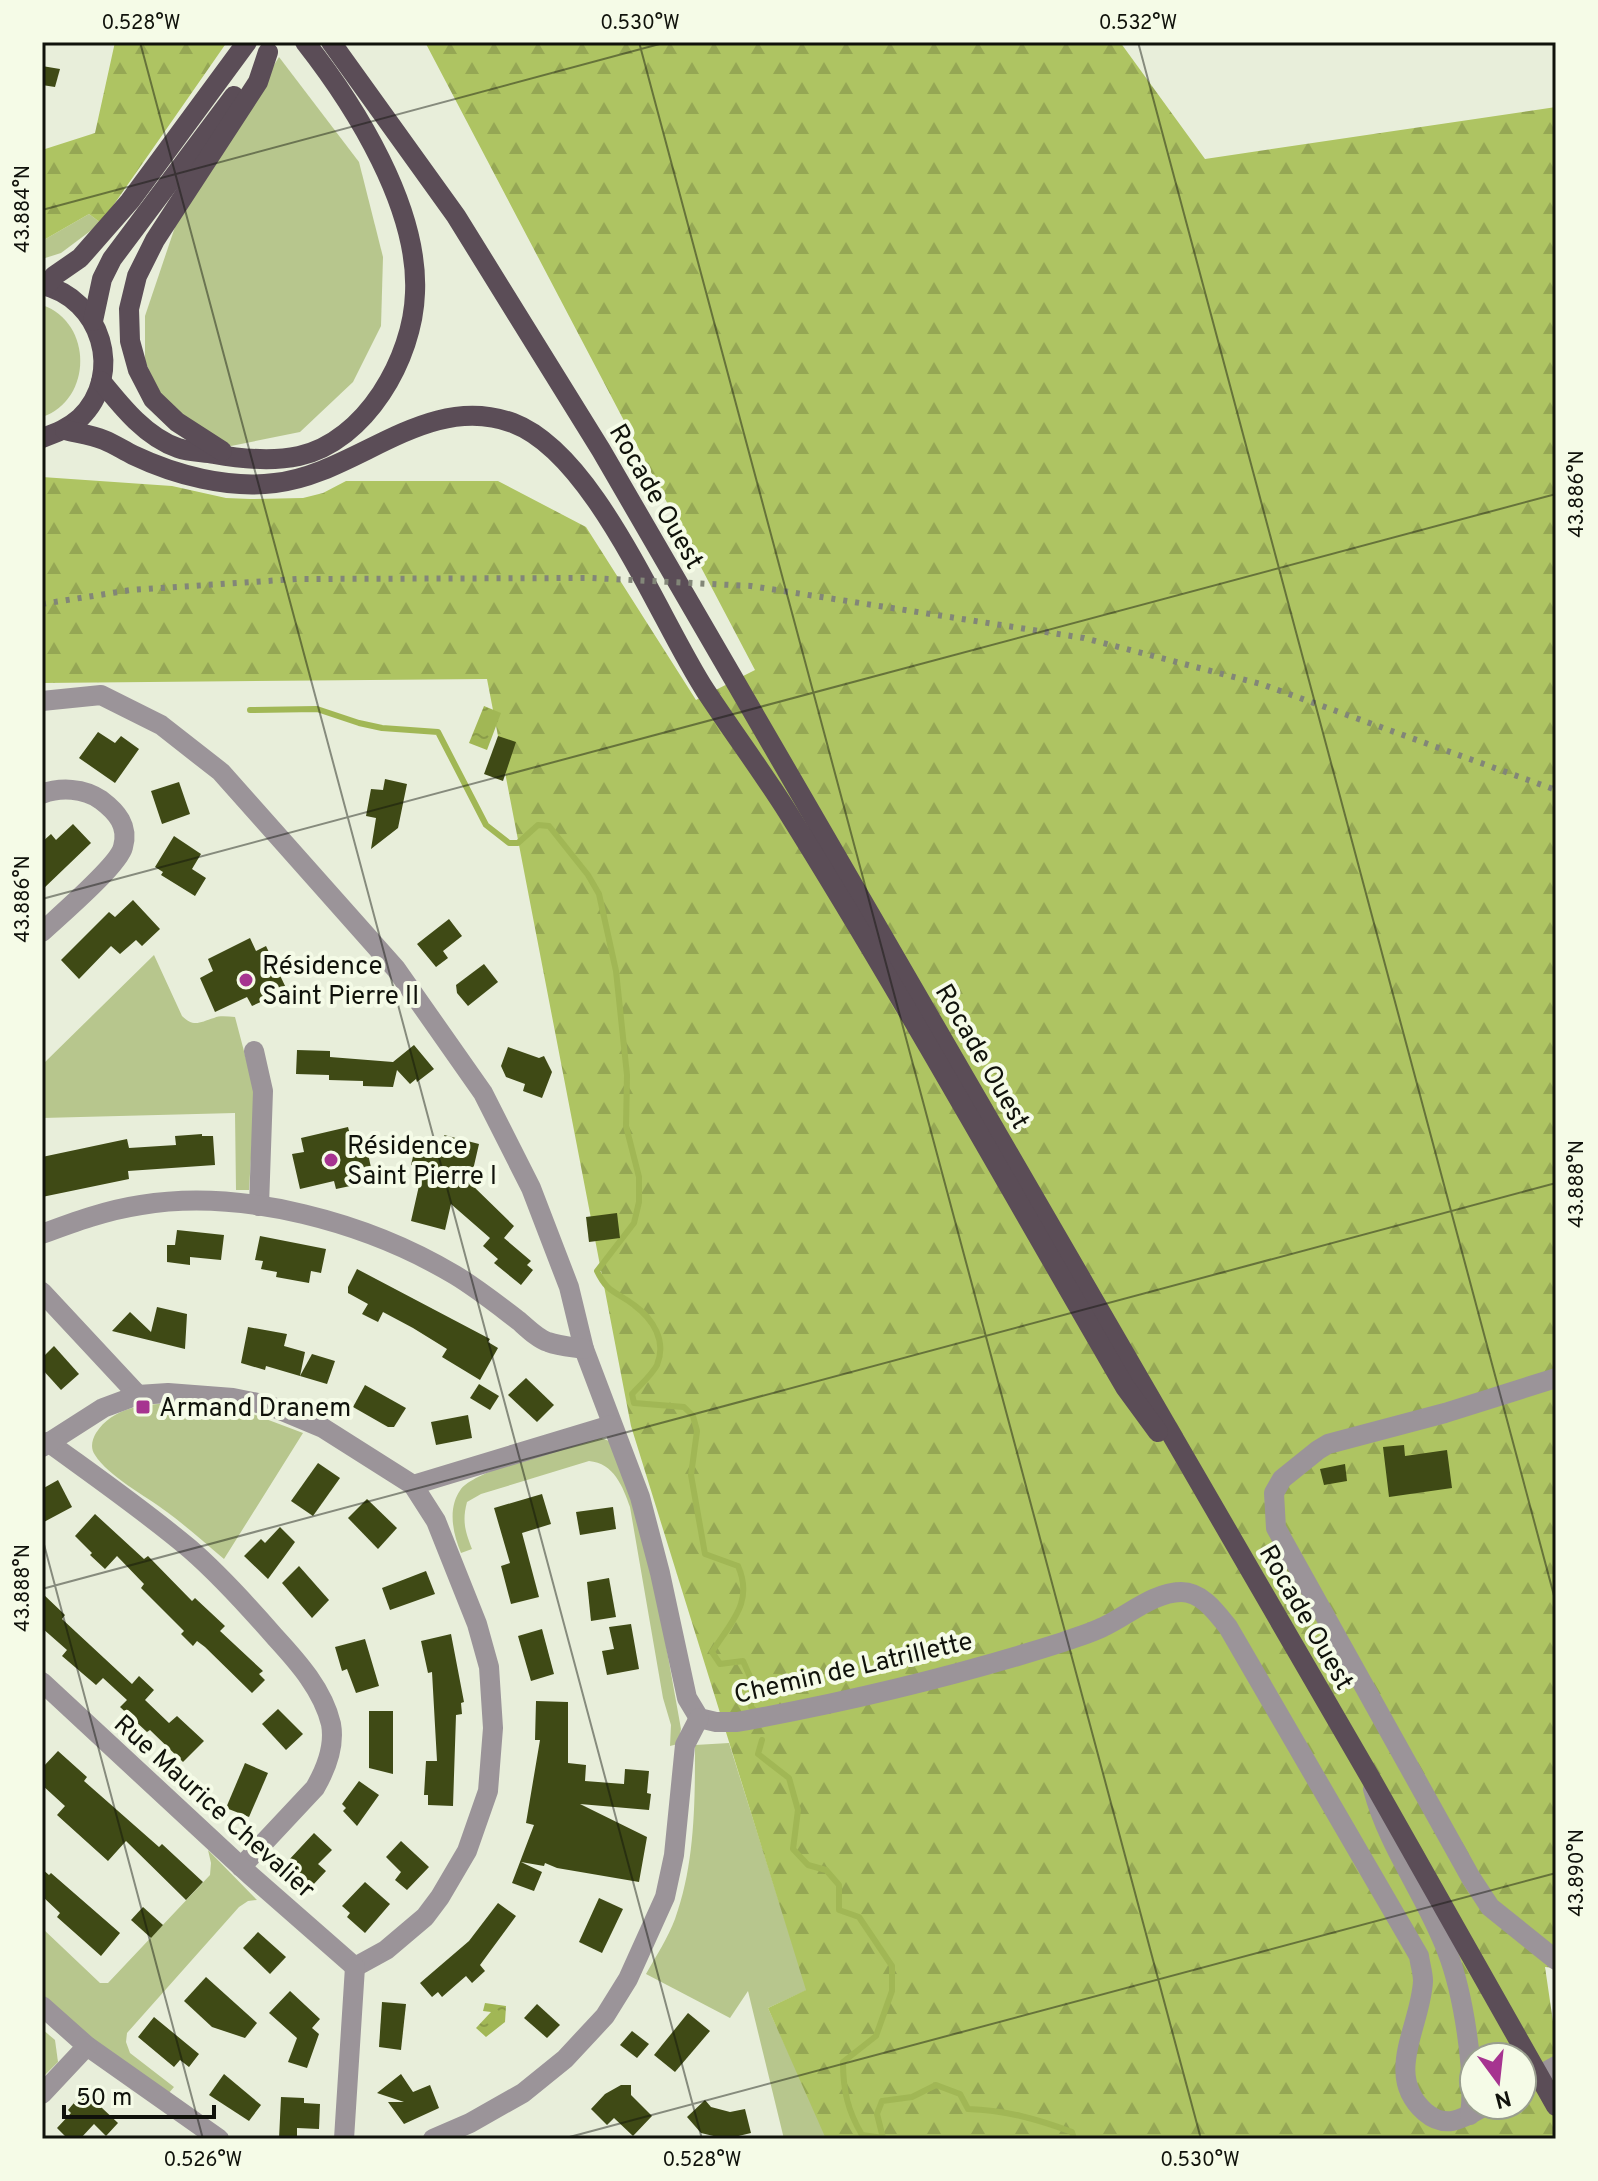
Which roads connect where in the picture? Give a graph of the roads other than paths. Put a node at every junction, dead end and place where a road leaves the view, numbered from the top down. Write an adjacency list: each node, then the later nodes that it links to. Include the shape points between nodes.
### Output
1 (247, 42): 5 (main road, via 130,201 80,258)
2 (305, 42): 4 (main road)
3 (271, 47): 6 (main road, via 112,259); 10 (main road, via 258,82 155,240 137,276 129,309 130,341 153,399 177,422)
4 (331, 50): 10 (main road, via 360,125 398,194 411,238 415,294 406,339 374,405 336,439 301,455); 24 (main road, Rocade Ouest, via 456,216 601,450)
5 (44, 285): 6 (main road, via 65,293)
6 (93, 321): 7 (main road, via 104,361)
7 (101, 381): 8 (main road, via 81,417); 10 (main road, via 149,432 178,448)
8 (65, 430): 9 (main road); 24 (main road, via 102,439 182,474 250,484 313,474 407,430 454,417 513,423 533,432 568,462 591,492 703,687 871,949 1125,1387)
9 (42, 438)
10 (234, 457)
11 (42, 701): 18 (street, via 101,695 161,725 221,772 396,969 483,1093 508,1140 569,1287)
12 (42, 794): 13 (street, via 57,788 96,797 123,824 123,848)
13 (42, 932)
14 (254, 1051): 15 (street, via 263,1091)
15 (259, 1206): 16 (street, via 191,1201 141,1205); 18 (street, via 348,1227 395,1245 476,1288 545,1342)
16 (42, 1234)
17 (42, 1292): 20 (street)
18 (584, 1349): 21 (street)
19 (1556, 1378): 29 (street, via 1328,1444 1282,1479 1273,1510 1276,1528 1471,1878 1490,1907)
20 (138, 1395): 22 (street, via 103,1408); 23 (street, via 195,1395 268,1405 323,1428)
21 (611, 1425): 23 (street); 26 (street, via 640,1497 687,1698)
22 (45, 1445): 28 (street, via 155,1521 219,1576 293,1657 321,1698 331,1727 324,1773)
23 (413, 1485): 30 (street, via 436,1521 477,1624 491,1687 491,1767 476,1830 440,1897 386,1950)
24 (1220, 1518): 27 (main road, Rocade Ouest)
25 (42, 1682): 28 (street, Rue Maurice Chevalier)
26 (699, 1718): 37 (street, Chemin de Latrillette, via 737,1722 909,1683 1063,1642 1177,1592 1197,1596 1228,1627 1419,1956 1423,1981 1404,2065 1406,2080 1413,2099 1438,2121); 40 (street, via 685,1745 665,1897 613,2004 565,2059 523,2093)
27 (1370, 1777): 32 (street, via 1381,1820 1447,1950); 34 (main road, Rocade Ouest)
28 (241, 1867): 30 (street, Rue Maurice Chevalier)
29 (1556, 1960)
30 (355, 1967): 39 (street)
31 (42, 2006): 33 (street)
32 (1466, 2041)
33 (87, 2046): 35 (street); 38 (street)
34 (1539, 2076): 36 (main road, Rocade Ouest)
35 (42, 2094)
36 (1556, 2106)
37 (1458, 2121)
38 (219, 2139)
39 (344, 2139)
40 (433, 2139)

